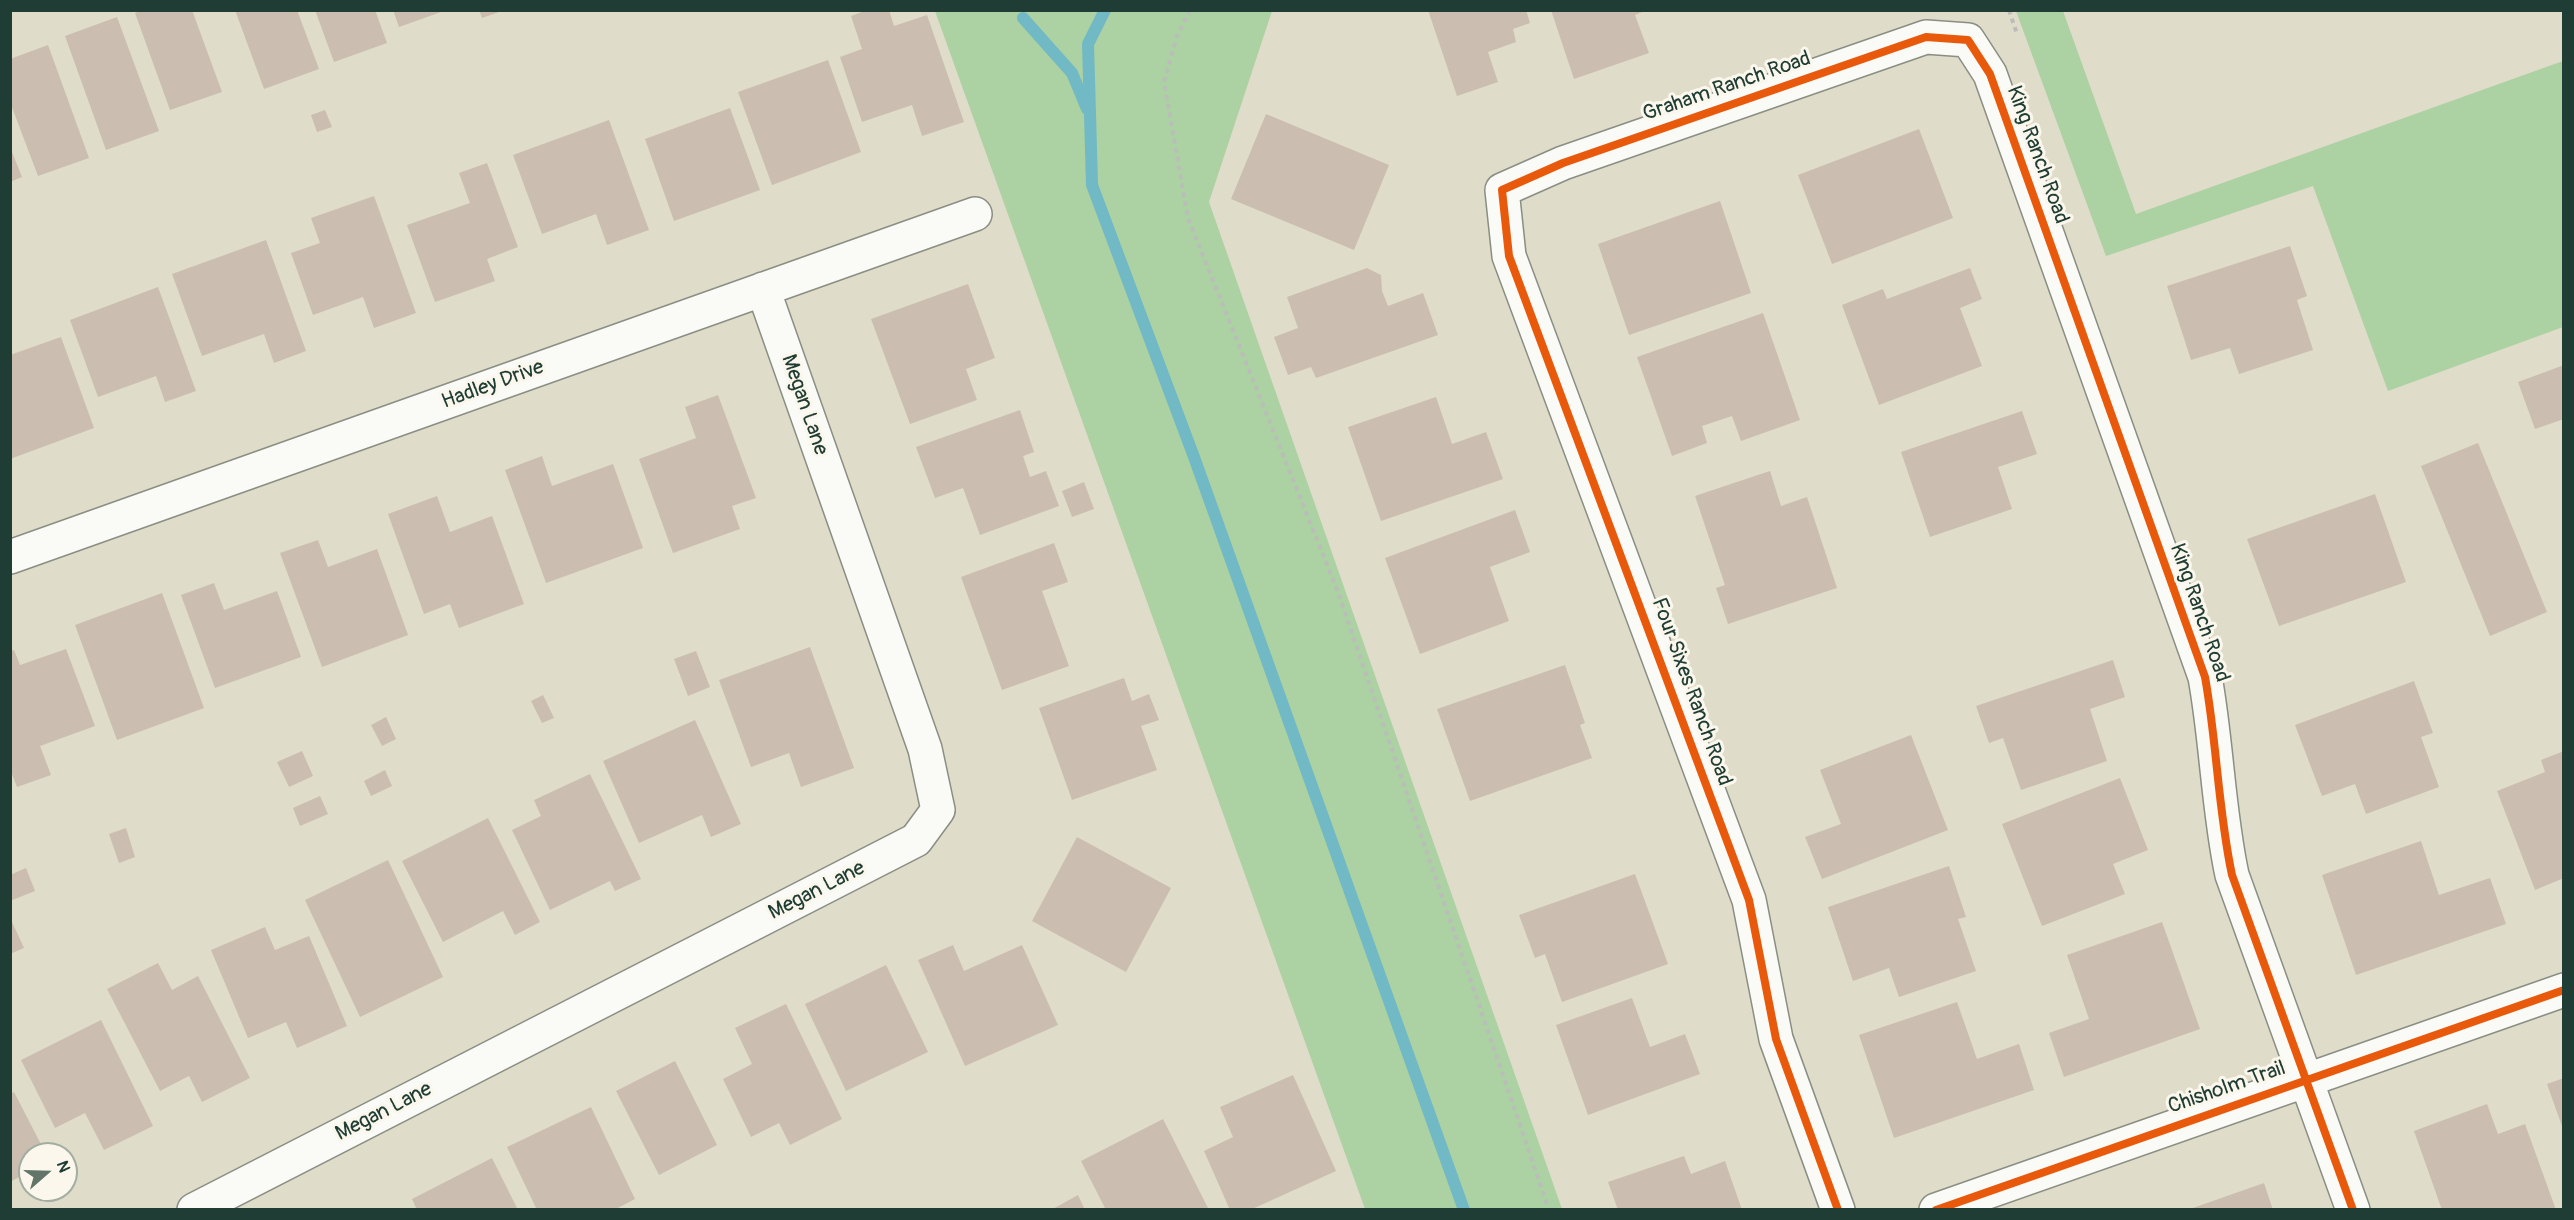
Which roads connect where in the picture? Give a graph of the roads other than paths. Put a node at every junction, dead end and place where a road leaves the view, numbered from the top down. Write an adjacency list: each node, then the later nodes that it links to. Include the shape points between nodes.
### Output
1 (1968, 40): 2 (street, Graham Ranch Road, via 1926,37 1563,163); 7 (street, King Ranch Road, via 1990,74 2205,677 2232,875)
2 (1502, 190): 9 (street, Four Sixes Ranch Road, via 1509,255 1749,900 1776,1039)
3 (975, 214): 4 (street, Hadley Drive)
4 (763, 288): 5 (street, Hadley Drive); 8 (street, Megan Lane, via 925,749 938,810 916,840)
5 (10, 557)
6 (2564, 990): 7 (street, Chisholm Trail)
7 (2306, 1080): 10 (street, Chisholm Trail); 11 (street, King Ranch Road)
8 (194, 1209)
9 (1838, 1209)
10 (1936, 1209)
11 (2353, 1209)

